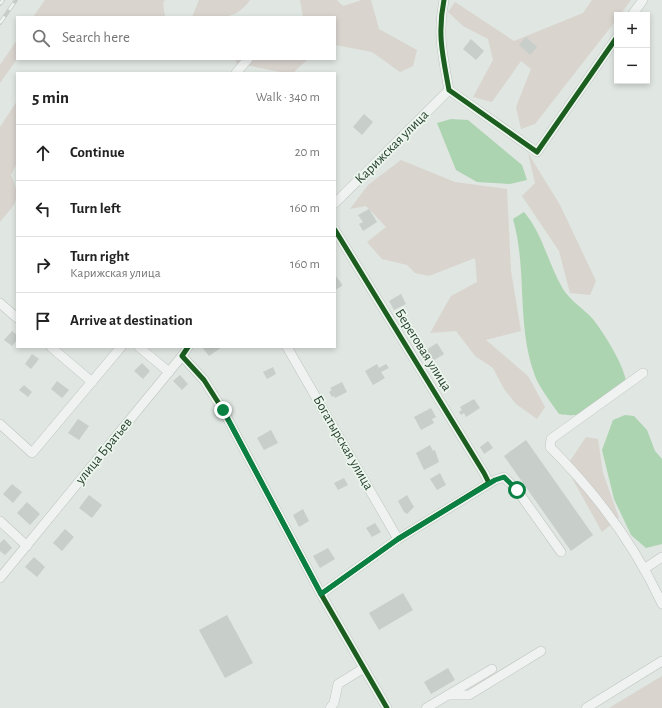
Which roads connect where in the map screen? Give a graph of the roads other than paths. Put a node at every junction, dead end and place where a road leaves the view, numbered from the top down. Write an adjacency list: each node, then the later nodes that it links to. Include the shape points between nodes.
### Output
1 (444, 0): 7 (street, via 440,42)
2 (643, 0): 3 (street)
3 (634, 12)
4 (614, 41): 7 (street, via 537,152)
5 (247, 60): 6 (street)
6 (237, 72)
7 (449, 90): 8 (street, Карижская улица)
8 (336, 202)
9 (336, 232): 22 (street, Береговая улица)
10 (0, 303): 11 (street)
11 (16, 317)
12 (52, 348): 20 (street)
13 (120, 348): 20 (street)
14 (140, 348): 18 (street)
15 (187, 348): 17 (street)
16 (288, 348): 24 (street, Богатырская улица)
17 (182, 356): 18 (street, улица Братьев); 30 (street, via 204,380 223,410)
18 (169, 372): 25 (street, улица Братьев)
19 (643, 373): 28 (street, via 552,439 550,447 608,510)
20 (92, 382): 21 (street, via 32,453)
21 (0, 424)
22 (489, 483): 24 (street); 26 (street, via 504,477 517,490)
23 (0, 521): 25 (street)
24 (398, 539): 30 (street)
25 (27, 546): 29 (street, улица Братьев)
26 (561, 552)
27 (662, 557): 28 (street)
28 (644, 569): 31 (street)
29 (0, 578)
30 (321, 594): 34 (street)
31 (662, 604)
32 (542, 651): 36 (street, via 469,695)
33 (662, 661): 40 (street)
34 (364, 668): 37 (street, via 338,684 334,703); 38 (street)
35 (492, 669): 36 (street)
36 (448, 695): 39 (street)
37 (330, 708)
38 (387, 708)
39 (426, 708)
40 (586, 708)

